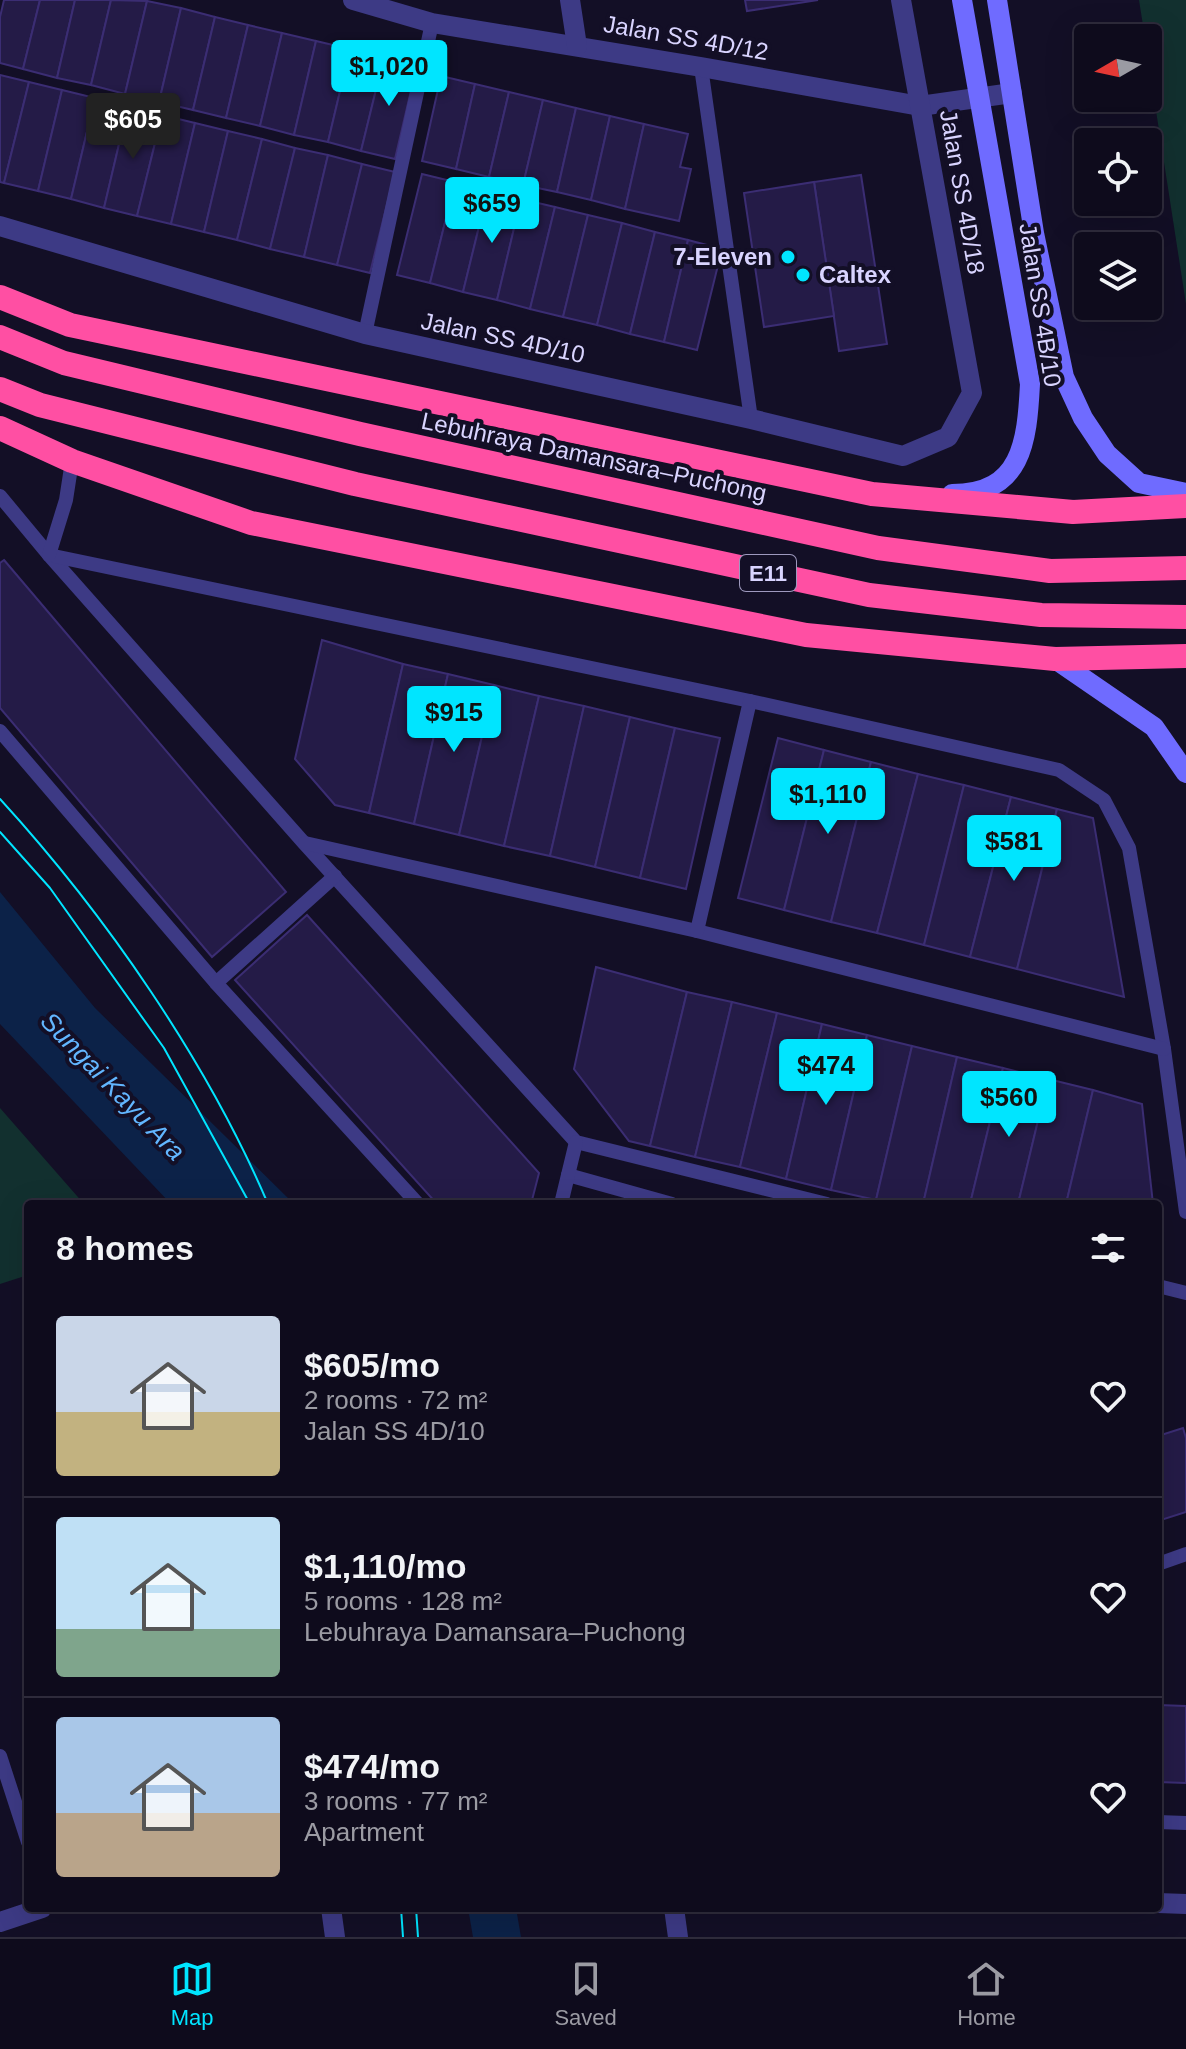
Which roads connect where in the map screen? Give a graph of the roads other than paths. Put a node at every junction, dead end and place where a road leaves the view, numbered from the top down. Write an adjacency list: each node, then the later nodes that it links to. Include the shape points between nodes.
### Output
1 (353, 0): 6 (street, Jalan SS 4D/12)
2 (570, 0): 7 (street)
3 (901, 0): 11 (street, Jalan SS 4D/18)
4 (962, 0): 10 (street, Jalan SS 4B/10)
5 (997, 0): 9 (street, Jalan SS 4B/10)
6 (432, 23): 7 (street, Jalan SS 4D/12); 14 (lane)
7 (577, 46): 8 (street, Jalan SS 4D/12)
8 (701, 67): 11 (street, Jalan SS 4D/12); 18 (lane)
9 (1012, 93): 10 (street, Jalan SS 4D/12); 21 (street, Jalan SS 4B/10, via 1064,377 1107,454 1139,483)
10 (978, 98): 11 (street, Jalan SS 4D/12); 22 (street, Jalan SS 4B/10, via 1030,384 1028,431 1013,468 998,485 969,494)
11 (920, 106): 17 (street, Jalan SS 4D/18)
12 (0, 226): 14 (street, Jalan SS 4D/10)
13 (0, 297): 22 (highway, via 70,325)
14 (365, 334): 18 (street, Jalan SS 4D/10)
15 (0, 337): 26 (highway, Lebuhraya Damansara–Puchong / E11, via 64,363 878,548 1050,571)
16 (0, 389): 27 (highway, E11, via 40,405 355,484 869,595 1041,615)
17 (972, 393): 18 (street, Jalan SS 4D/10, via 948,437 903,456)
18 (751, 419)
19 (0, 428): 20 (highway)
20 (72, 461): 25 (lane); 29 (highway, via 251,523 806,635)
21 (1186, 493)
22 (872, 494): 24 (highway, via 1073,512)
23 (0, 496): 25 (lane)
24 (1186, 506)
25 (49, 555): 30 (lane); 33 (lane)
26 (1186, 568)
27 (1186, 617)
28 (1186, 656): 29 (highway)
29 (1055, 659): 32 (street, via 1154,727)
30 (750, 701): 35 (lane); 37 (lane, via 1059,770 1104,800 1129,848)
31 (0, 731): 36 (lane)
32 (1186, 773)
33 (304, 843): 34 (lane); 35 (lane)
34 (335, 876): 36 (lane); 38 (lane)
35 (697, 931): 37 (lane)
36 (216, 983): 40 (lane)
37 (1164, 1049): 44 (lane)
38 (576, 1142): 39 (lane); 43 (lane)
39 (568, 1175): 41 (lane); 42 (lane)
40 (414, 1200)
41 (562, 1200)
42 (658, 1200)
43 (811, 1200)
44 (1186, 1212)
45 (1162, 1287): 46 (lane)
46 (1186, 1293)
47 (1186, 1554): 48 (lane)
48 (1162, 1563)
49 (0, 1756): 52 (lane)
50 (1162, 1822): 51 (lane)
51 (1186, 1823)
52 (24, 1830)
53 (1162, 1903): 54 (street)
54 (1186, 1904)
55 (34, 1912): 58 (street)
56 (332, 1912): 59 (street)
57 (675, 1912): 60 (street)
58 (4, 1926)
59 (335, 1937)
60 (678, 1937)

